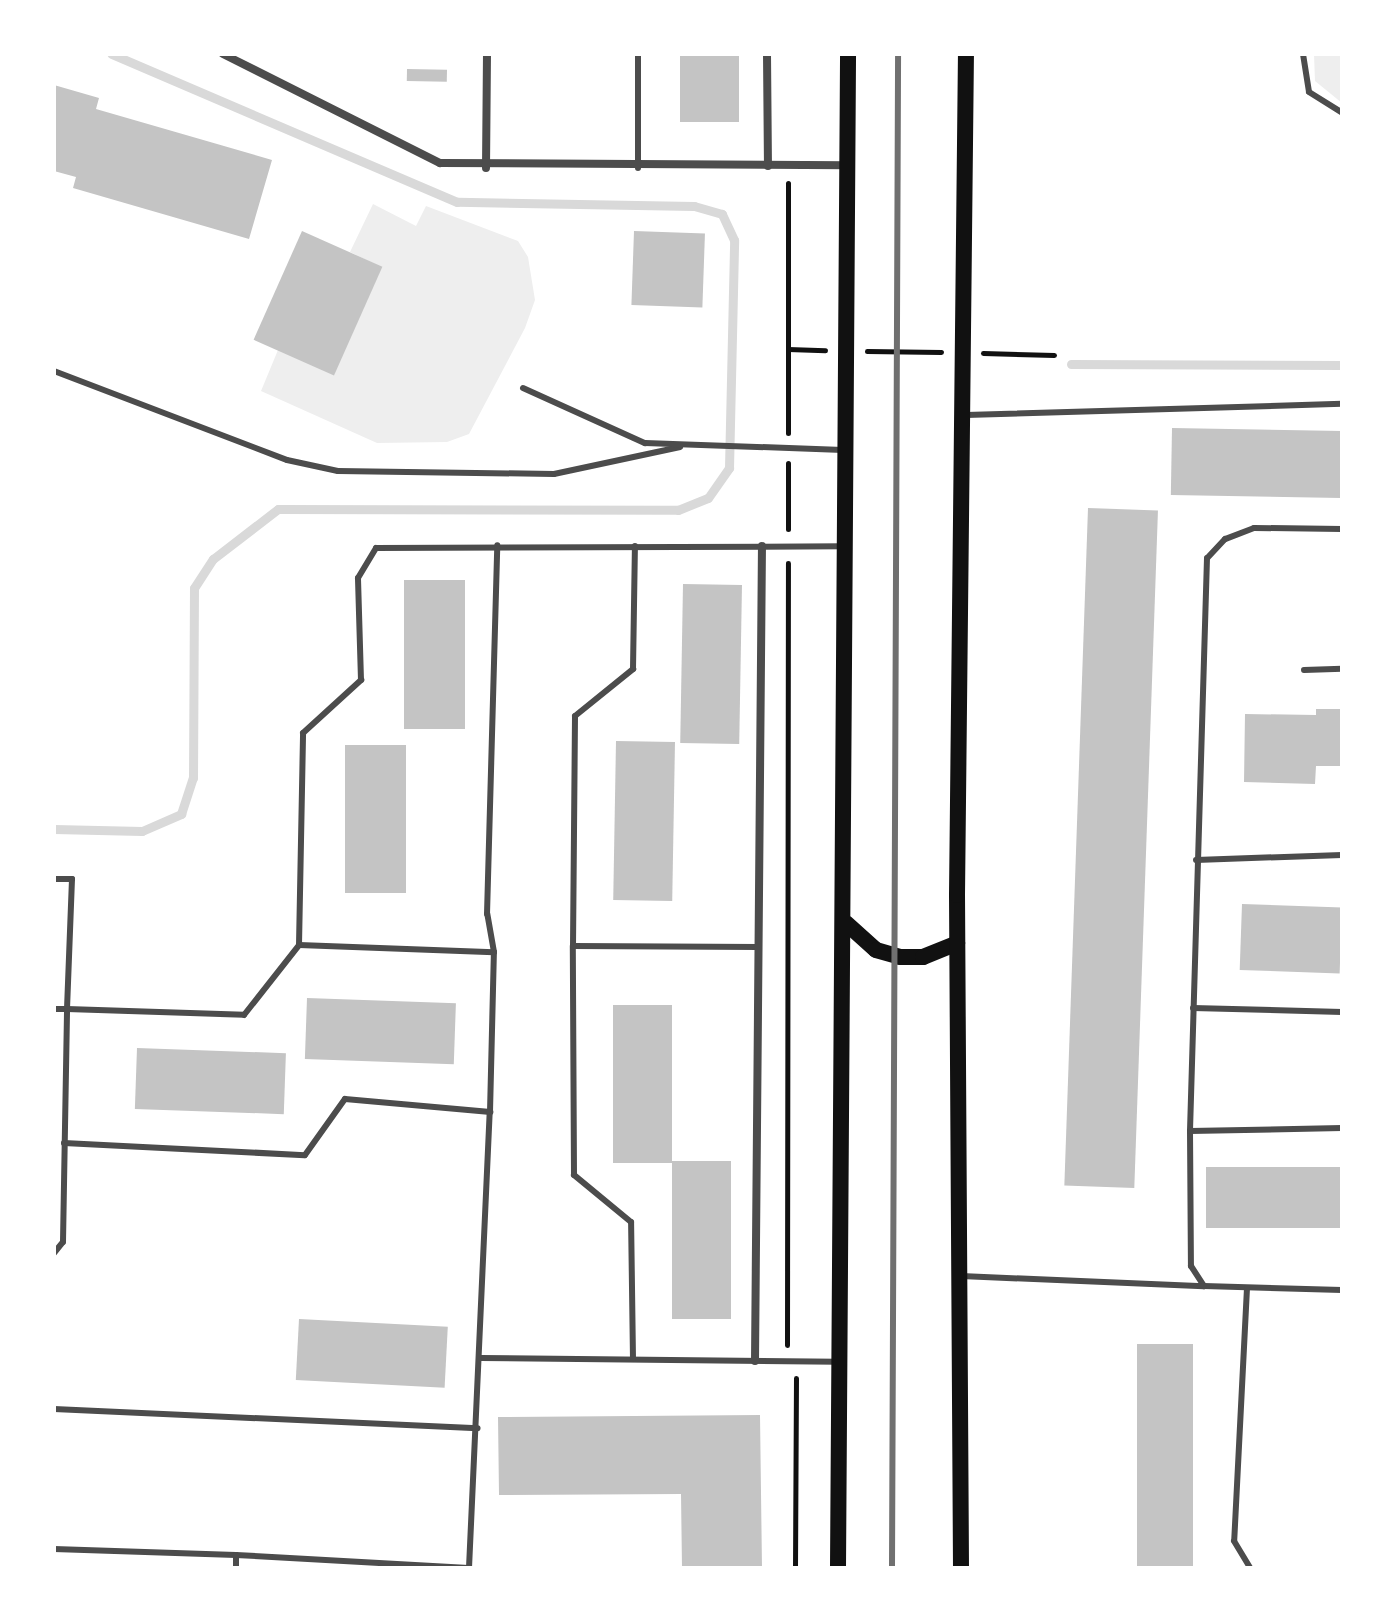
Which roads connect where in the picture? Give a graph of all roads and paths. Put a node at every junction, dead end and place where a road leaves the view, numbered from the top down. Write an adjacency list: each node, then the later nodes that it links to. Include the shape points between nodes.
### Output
1 (223, 54): 12 (street, via 440,163)
2 (487, 54): 12 (street)
3 (638, 54): 13 (lane)
4 (767, 54): 11 (street)
5 (848, 54): 10 (main road)
6 (966, 54): 16 (main road)
7 (1303, 54): 8 (lane, via 1309,92)
8 (1342, 113)
9 (788, 165): 10 (street); 11 (street); 14 (path)
10 (847, 165): 15 (main road)
11 (768, 166): 13 (street)
12 (486, 168): 13 (street)
13 (638, 168)
14 (788, 349): 15 (path); 23 (path)
15 (846, 350): 16 (path); 24 (main road)
16 (961, 353): 17 (path); 21 (main road)
17 (1054, 355)
18 (54, 371): 22 (lane, via 287,460 338,471 554,474)
19 (523, 388): 22 (lane, via 597,426)
20 (1342, 404): 21 (lane)
21 (961, 415): 37 (main road)
22 (680, 447): 23 (lane)
23 (788, 449): 24 (lane); 29 (path)
24 (846, 450): 30 (main road)
25 (1342, 529): 34 (lane, via 1254,528 1225,539 1207,558)
26 (497, 545): 27 (lane); 38 (lane, via 387,543 361,565 361,680 303,733); 41 (lane, via 487,914)
27 (635, 546): 28 (lane); 39 (lane, via 633,669 575,716)
28 (762, 546): 29 (lane); 40 (street)
29 (788, 546): 30 (lane); 58 (path)
30 (846, 546): 36 (main road)
31 (1342, 669): 32 (lane)
32 (1304, 670)
33 (1342, 855): 34 (lane)
34 (1196, 860): 42 (lane)
35 (54, 879): 44 (lane, via 72,879)
36 (846, 923): 37 (main road, via 876,950 900,957 923,957); 59 (main road)
37 (957, 943): 51 (main road)
38 (299, 945): 41 (lane); 44 (lane, via 244,1015)
39 (573, 946): 40 (lane); 56 (lane, via 574,1175 631,1222)
40 (759, 947): 57 (street)
41 (494, 952): 46 (lane)
42 (1193, 1008): 45 (lane); 48 (lane)
43 (54, 1009): 44 (lane)
44 (67, 1009): 49 (lane)
45 (1342, 1012)
46 (490, 1112): 49 (lane, via 345,1099 305,1155); 55 (lane)
47 (1342, 1128): 48 (lane)
48 (1190, 1131): 52 (lane, via 1191,1266)
49 (64, 1143): 50 (lane, via 63,1242)
50 (54, 1253)
51 (957, 1276): 52 (lane); 67 (main road)
52 (1204, 1286): 53 (lane)
53 (1247, 1288): 54 (lane); 68 (lane, via 1234,1541)
54 (1342, 1290)
55 (481, 1358): 56 (lane); 61 (lane)
56 (633, 1359): 57 (lane)
57 (755, 1361): 58 (lane)
58 (792, 1362): 59 (lane); 65 (path, via 799,1388)
59 (841, 1362): 66 (main road)
60 (54, 1409): 61 (lane)
61 (478, 1428): 63 (lane, via 469,1568)
62 (54, 1549): 63 (lane)
63 (236, 1555): 64 (lane)
64 (236, 1568)
65 (795, 1568)
66 (838, 1568)
67 (961, 1568)
68 (1250, 1568)

